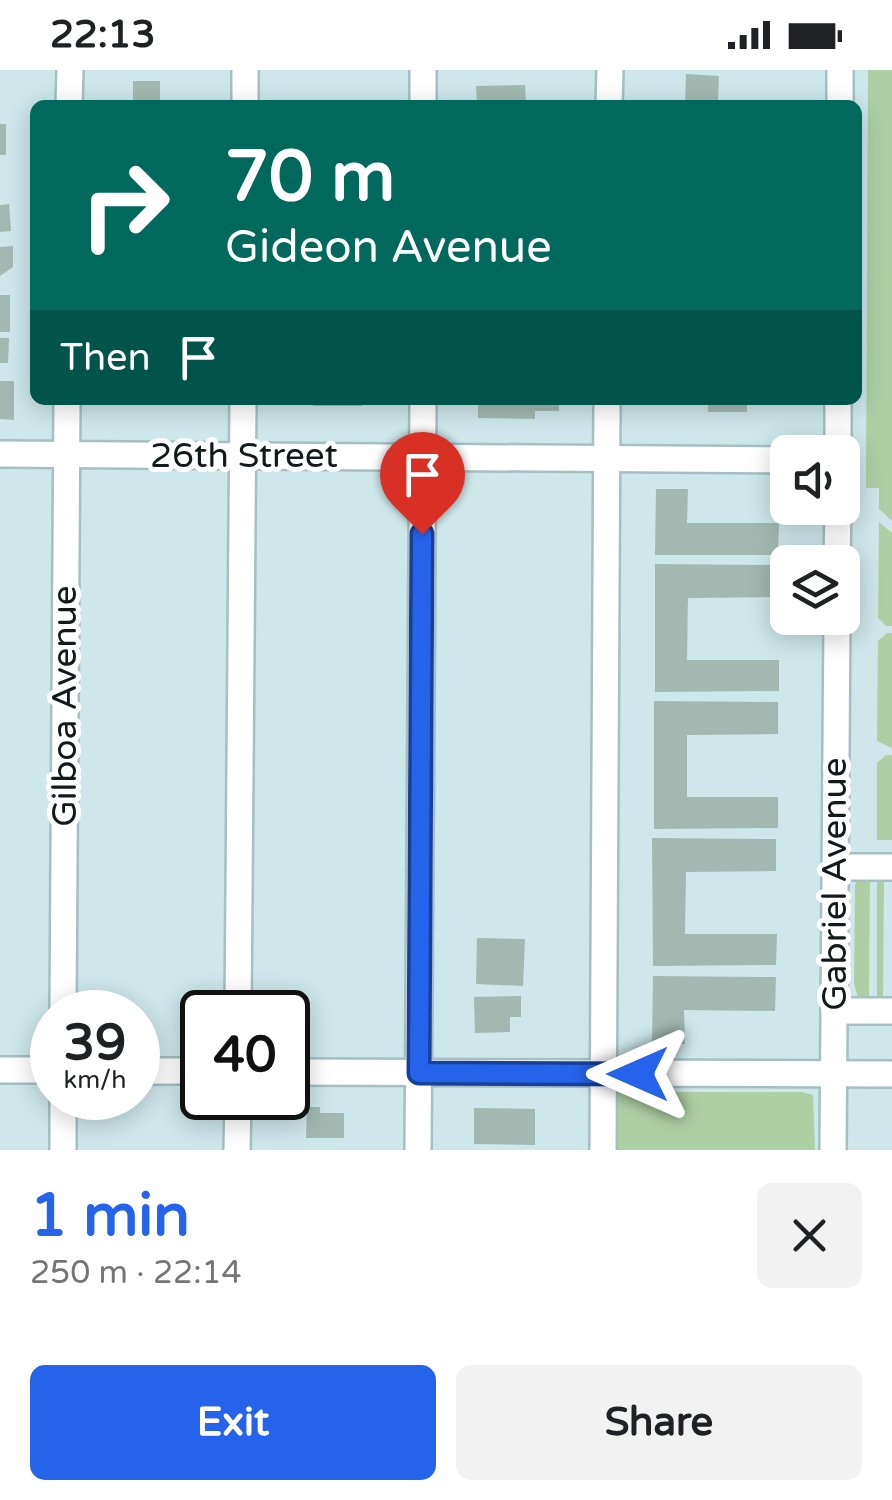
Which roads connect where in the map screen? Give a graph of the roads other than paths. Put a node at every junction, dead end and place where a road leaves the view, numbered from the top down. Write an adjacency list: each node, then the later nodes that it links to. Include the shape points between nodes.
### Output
1 (70, 70): 6 (street)
2 (246, 70): 7 (street)
3 (424, 70): 8 (street)
4 (610, 70): 9 (street)
5 (840, 70): 10 (street)
6 (69, 100)
7 (245, 100)
8 (423, 100)
9 (609, 100)
10 (840, 100)
11 (68, 405): 18 (street, Gilboa Avenue)
12 (243, 405): 19 (street)
13 (422, 405): 20 (street)
14 (607, 405): 21 (street)
15 (838, 405): 16 (street)
16 (838, 435)
17 (0, 454): 18 (street, 26th Street)
18 (67, 454): 19 (street, 26th Street); 26 (street, Gilboa Avenue)
19 (242, 456): 20 (street, 26th Street); 27 (street)
20 (422, 457): 21 (street, 26th Street); 33 (street)
21 (606, 458): 22 (street, 26th Street); 34 (street)
22 (770, 460)
23 (837, 635): 24 (street, Gabriel Avenue)
24 (835, 867): 25 (street); 28 (street, Gabriel Avenue)
25 (892, 867)
26 (64, 990)
27 (238, 990)
28 (834, 1011): 29 (street); 36 (street, Gabriel Avenue)
29 (892, 1011)
30 (0, 1070): 31 (street)
31 (30, 1070)
32 (310, 1072): 33 (street)
33 (419, 1073): 34 (street); 41 (street)
34 (604, 1074): 36 (street); 42 (street)
35 (892, 1074): 36 (street)
36 (834, 1075): 43 (street, Gabriel Avenue)
37 (63, 1120): 39 (street)
38 (238, 1120): 40 (street)
39 (62, 1150)
40 (237, 1150)
41 (418, 1150)
42 (603, 1150)
43 (834, 1150)

